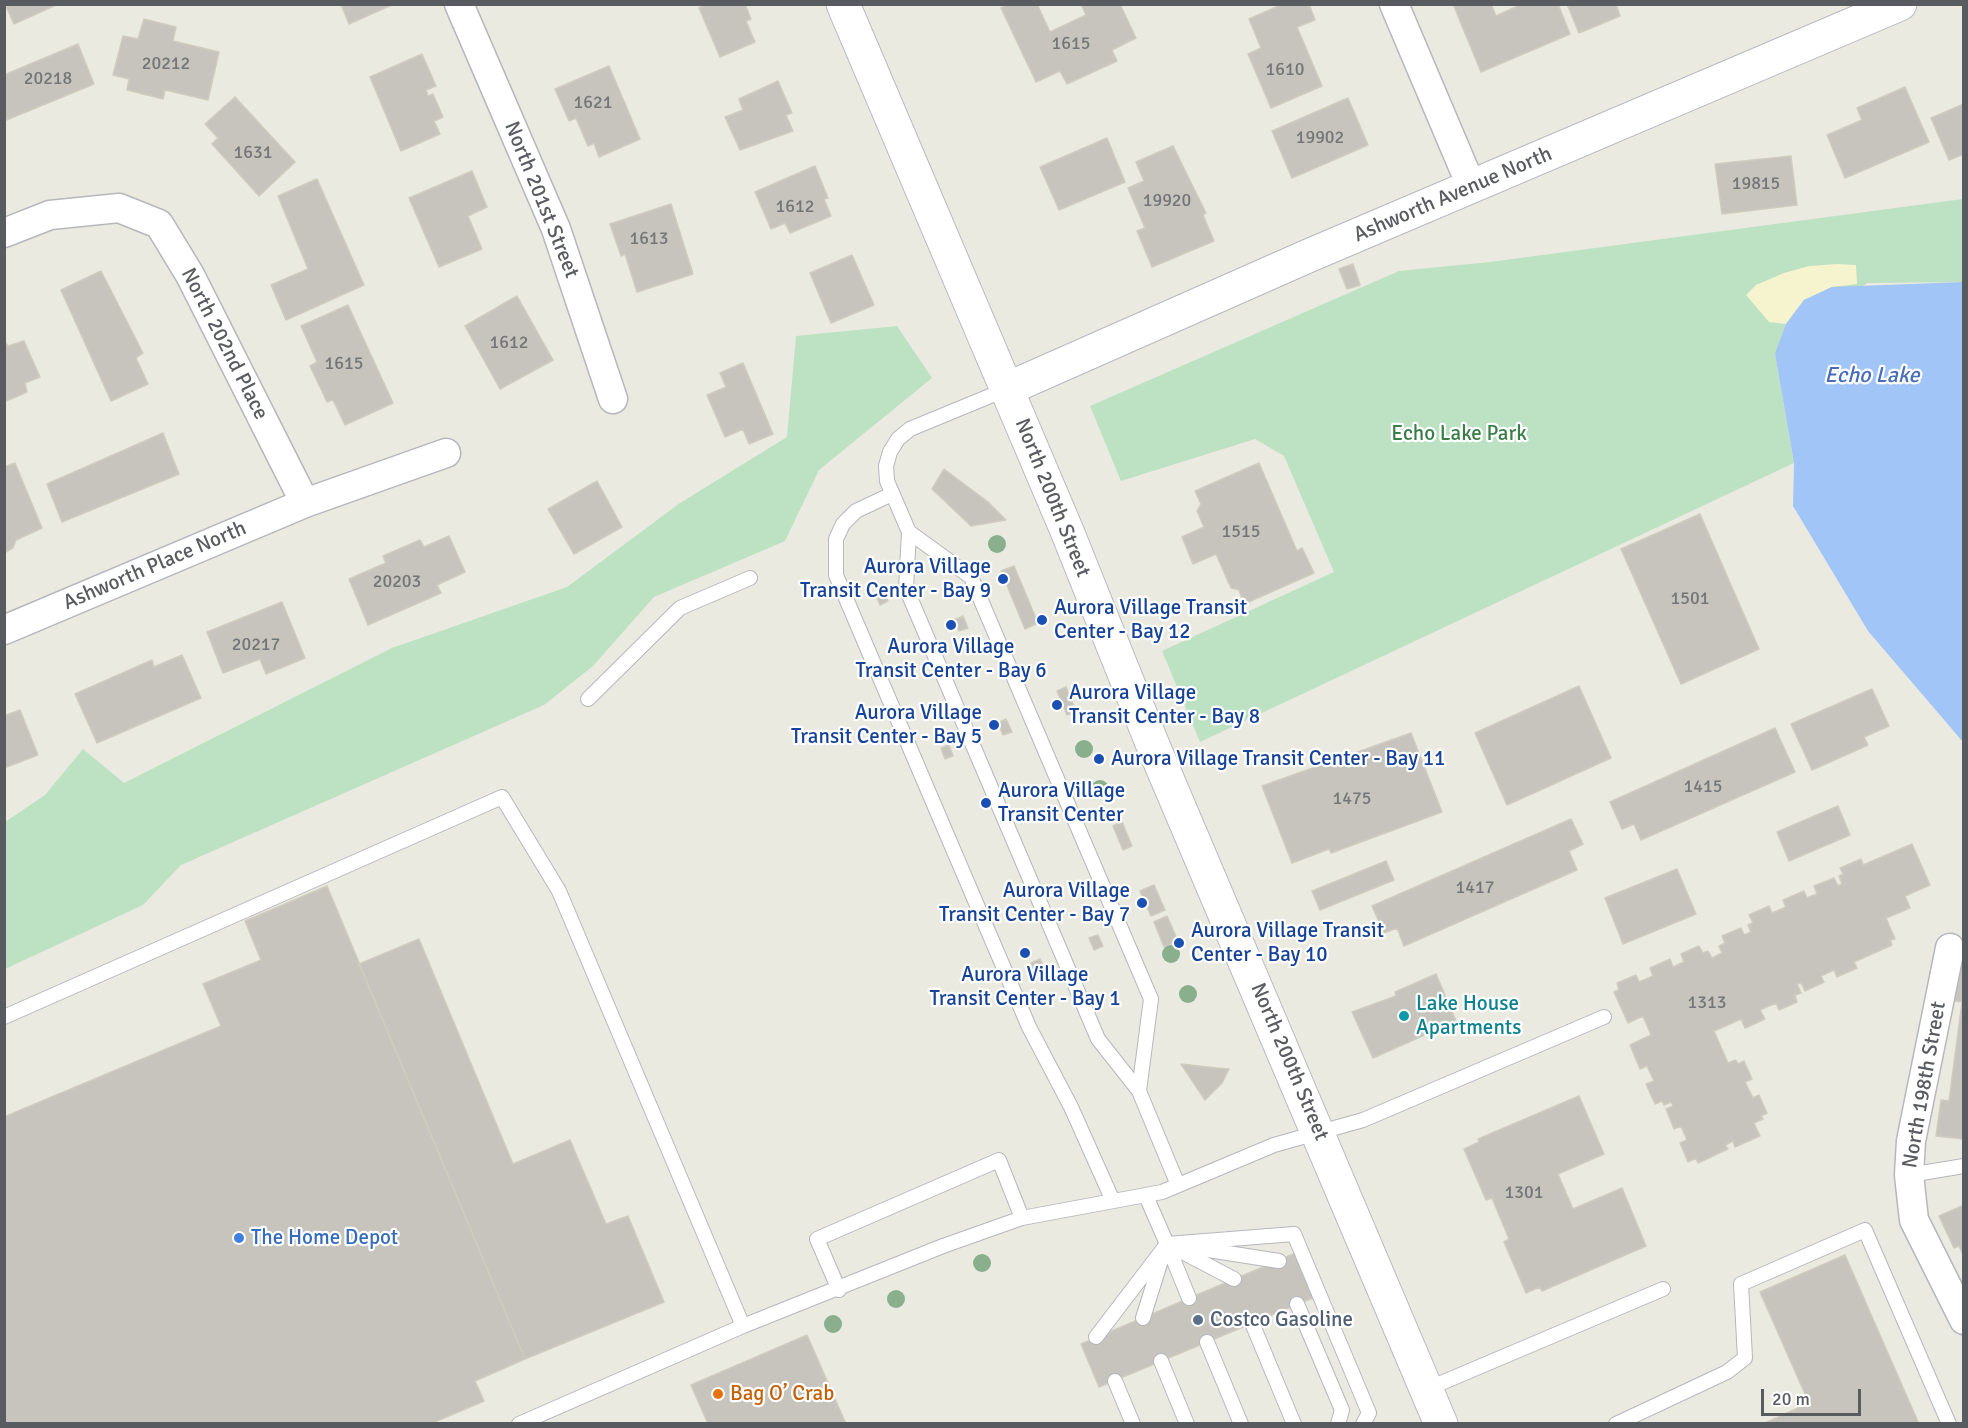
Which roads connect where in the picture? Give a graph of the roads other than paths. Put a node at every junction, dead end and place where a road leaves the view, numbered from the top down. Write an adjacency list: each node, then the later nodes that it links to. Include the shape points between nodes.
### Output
1 (459, 4): 8 (street, North 201st Street, via 556,229)
2 (843, 4): 7 (street, North 200th Street)
3 (1394, 4): 5 (street)
4 (1900, 4): 5 (street, Ashworth Avenue North)
5 (1472, 188): 7 (street, Ashworth Avenue North)
6 (4, 233): 11 (street, North 202nd Place, via 50,215 119,208 159,224 190,276)
7 (1007, 389): 10 (lane, via 910,429 898,439 886,466); 20 (street, North 200th Street)
8 (613, 399)
9 (446, 453): 11 (street, Ashworth Place North)
10 (892, 494): 12 (lane); 25 (lane, via 856,511 843,524 836,539 836,575 1029,1027 1071,1107)
11 (305, 503): 14 (street, Ashworth Place North)
12 (909, 532): 19 (lane, via 906,588 1098,1039); 19 (lane, via 971,577 1151,999)
13 (750, 578): 15 (lane, via 680,608)
14 (4, 630)
15 (588, 699)
16 (1950, 948): 22 (street, North 198th Street, via 1911,1141)
17 (4, 1017): 37 (lane, via 502,797 559,891)
18 (1604, 1017): 20 (lane, via 1363,1120)
19 (1139, 1091): 23 (lane)
20 (1319, 1132): 23 (lane, via 1274,1145); 42 (street, North 200th Street)
21 (1964, 1166): 22 (lane)
22 (1909, 1175): 35 (street, North 198th Street, via 1914,1220)
23 (1178, 1185): 24 (lane)
24 (1146, 1196): 25 (lane); 27 (lane)
25 (1113, 1201): 26 (lane)
26 (1022, 1218): 31 (lane); 31 (lane, via 999,1160 817,1239)
27 (1167, 1244): 28 (lane); 29 (lane); 32 (lane); 34 (lane); 38 (lane); 49 (lane, via 1294,1234 1369,1413)
28 (1279, 1261)
29 (1234, 1280)
30 (1663, 1289): 42 (lane)
31 (839, 1290): 37 (lane)
32 (1189, 1298)
33 (1298, 1304): 48 (lane, via 1342,1410)
34 (1143, 1318)
35 (1964, 1320)
36 (1252, 1323): 47 (lane)
37 (743, 1326): 43 (lane)
38 (1096, 1337)
39 (1207, 1342): 46 (lane)
40 (1161, 1361): 45 (lane)
41 (1115, 1381): 44 (lane)
42 (1427, 1389): 50 (street, North 200th Street)
43 (519, 1424)
44 (1133, 1424)
45 (1187, 1424)
46 (1241, 1424)
47 (1294, 1424)
48 (1338, 1424)
49 (1363, 1424)
50 (1441, 1424)
51 (1616, 1424): 52 (lane, via 1727,1372 1745,1358 1741,1284 1865,1230)
52 (1949, 1424)

